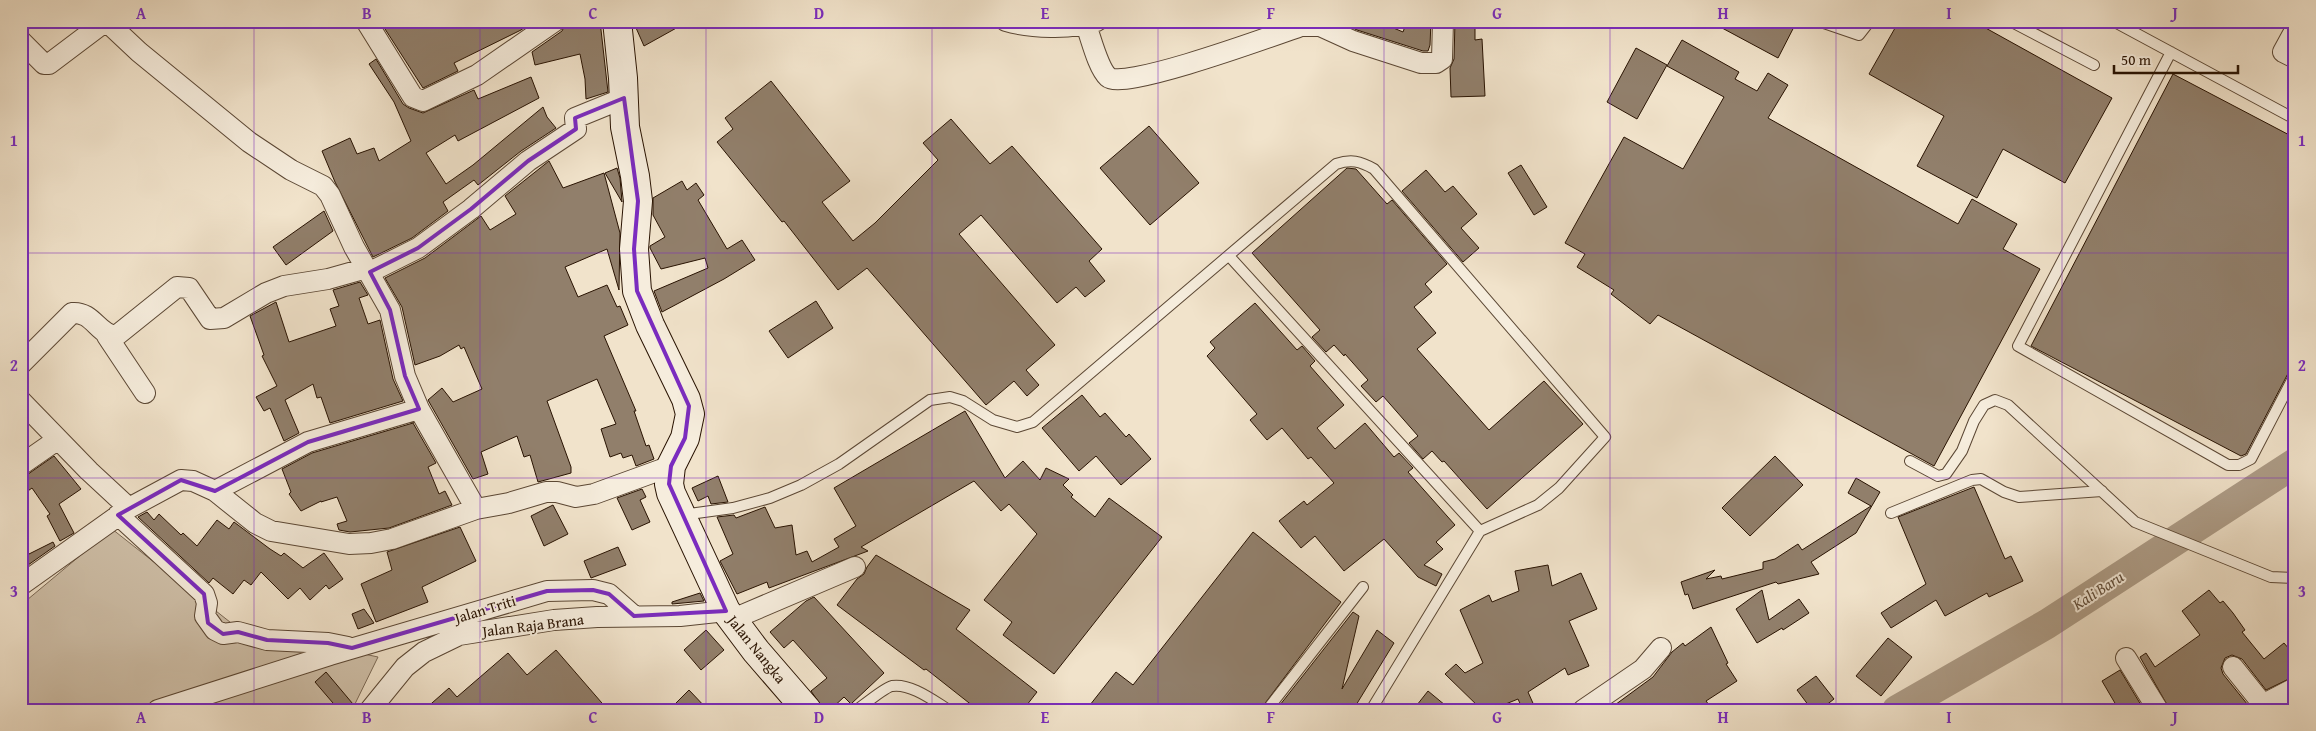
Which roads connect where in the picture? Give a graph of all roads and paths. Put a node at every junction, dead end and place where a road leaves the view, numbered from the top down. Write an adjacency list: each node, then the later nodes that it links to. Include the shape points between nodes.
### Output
1 (106, 21): 14 (street, via 49,64 44,64); 21 (street, via 249,142 322,186 330,195)
2 (366, 21): 3 (street, via 413,97 423,101 477,75)
3 (555, 21)
4 (617, 21): 18 (street)
5 (1006, 21): 10 (street, via 1037,26)
6 (1443, 21): 12 (street, via 1442,58 1428,64 1353,41)
7 (1870, 21): 11 (lane, via 1859,34)
8 (2010, 21): 17 (lane)
9 (2113, 21): 15 (lane)
10 (1091, 23): 12 (street, via 1101,67 1115,81 1158,73 1301,26)
11 (1825, 23)
12 (1320, 24)
13 (2295, 30): 16 (street, via 2283,52)
14 (21, 41)
15 (2171, 52): 19 (lane); 24 (lane, via 2018,346 2228,465 2239,465 2251,459)
16 (2295, 58)
17 (2094, 65)
18 (624, 98): 21 (street, via 575,118 576,129 528,160 471,209 418,248); 31 (street, via 625,127 638,201 634,249 638,291 690,414 685,438)
19 (2295, 119)
20 (1229, 256): 37 (lane, via 1033,422 1017,427 993,420 950,397 930,400 839,464 800,485 770,498 733,508); 38 (lane); 38 (lane, via 1336,164 1347,160 1360,161 1374,168 1605,438 1559,488 1538,504)
21 (368, 270): 22 (street, via 284,286 224,318 210,319 189,288 177,287 125,331); 27 (street, via 390,310 405,376)
22 (107, 336): 23 (street, via 86,315 72,313); 25 (street)
23 (21, 364)
24 (2295, 374)
25 (145, 393)
26 (21, 401): 28 (street)
27 (420, 408): 32 (street, via 308,442); 34 (street)
28 (57, 440): 30 (street); 35 (street)
29 (1910, 461): 33 (lane, via 1938,476 1946,474 1962,451 1984,404 1995,400 2008,406)
30 (21, 465)
31 (671, 466): 34 (street, via 594,494 576,497 546,492); 37 (street, Jalan Nangka, via 669,484)
32 (215, 491): 34 (street, via 255,523 271,531 349,544 371,544 392,539); 35 (street, via 193,481 181,480)
33 (2102, 491): 36 (lane, via 2019,497 1981,479); 40 (lane, via 2135,522 2272,577)
34 (476, 510)
35 (123, 512): 41 (street); 45 (street, via 204,594 207,602 205,616 215,630 267,640 328,643)
36 (1891, 513)
37 (681, 516): 43 (street, Jalan Nangka)
38 (1480, 532): 56 (lane)
39 (854, 567): 43 (street, Jalan Raja Brana)
40 (2295, 578)
41 (21, 585)
42 (1363, 587): 55 (lane)
43 (729, 615): 44 (street, Jalan Raja Brana); 52 (street, Jalan Nangka)
44 (634, 616): 45 (street, Jalan Triti, via 610,594 593,590 547,591); 51 (street, Jalan Raja Brana, via 554,620 459,635 430,649 405,667)
45 (352, 648): 50 (street, Jalan Triti)
46 (1662, 648): 57 (street, via 1643,669)
47 (2126, 658): 58 (street)
48 (2233, 666): 49 (street, via 2261,702 2266,703)
49 (2295, 688)
50 (158, 710)
51 (370, 710)
52 (807, 710)
53 (857, 710): 54 (lane, via 891,686 918,692)
54 (949, 710)
55 (1267, 710)
56 (1371, 710)
57 (1583, 710)
58 (2158, 710)

